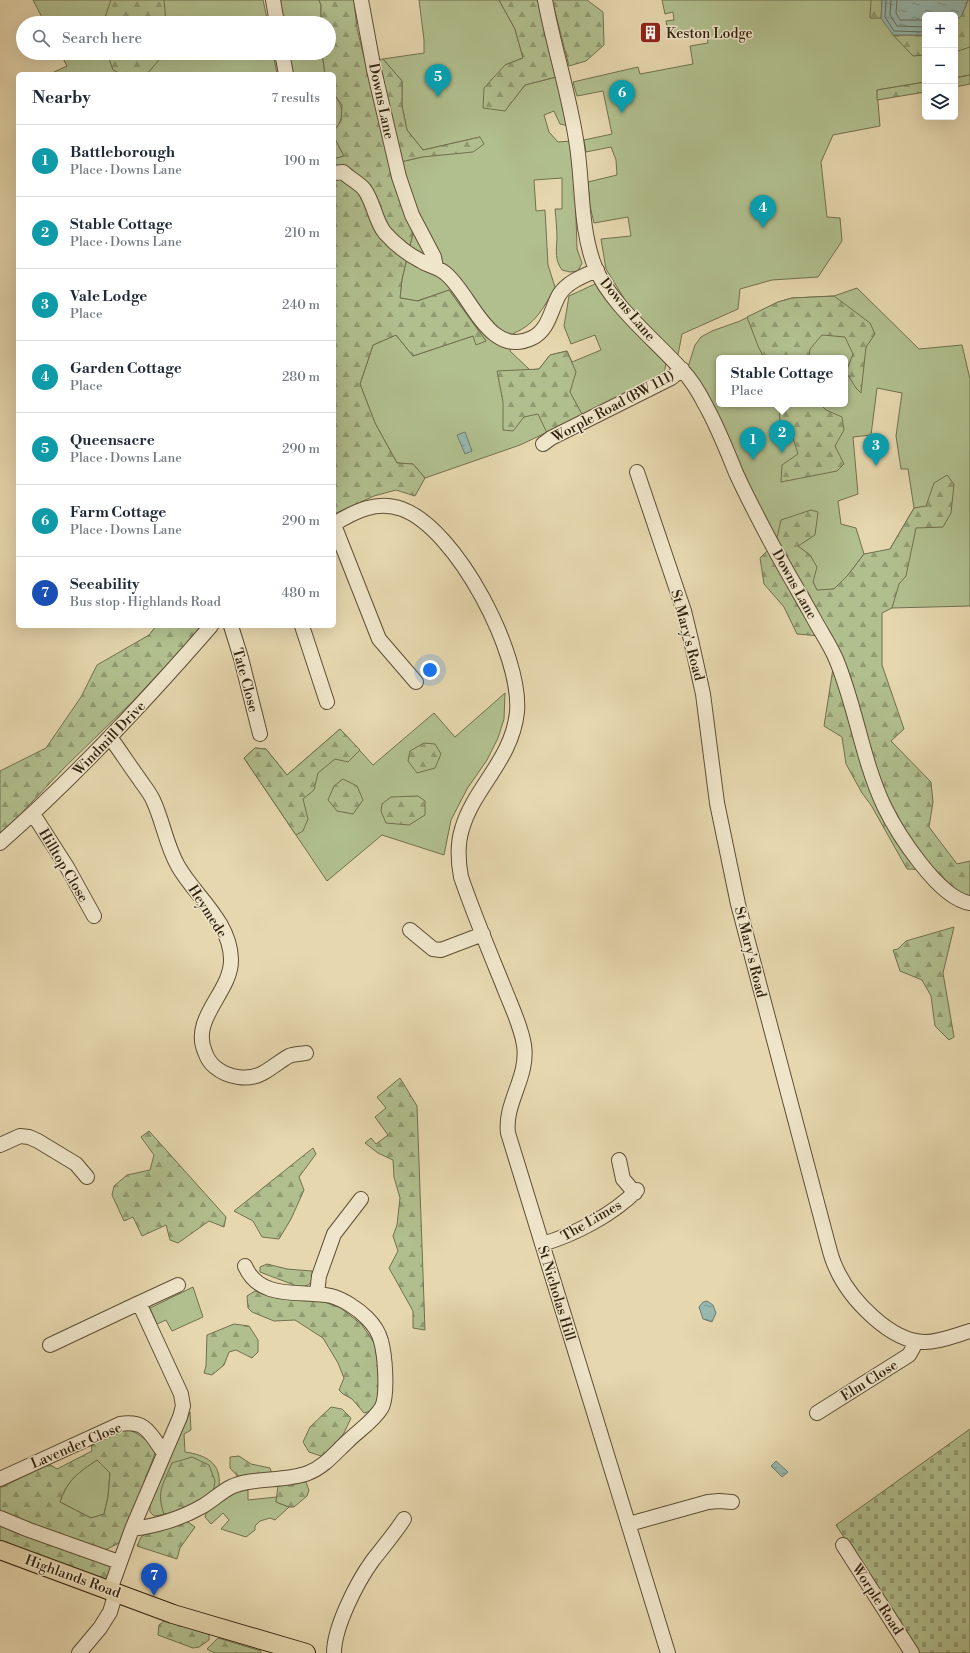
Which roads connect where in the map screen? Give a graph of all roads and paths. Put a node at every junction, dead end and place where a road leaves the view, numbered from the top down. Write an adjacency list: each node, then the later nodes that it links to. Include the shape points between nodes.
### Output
1 (273, 0): 4 (street)
2 (362, 0): 8 (street, Downs Lane, via 374,70 399,177 412,215 434,257)
3 (545, 0): 9 (street, Downs Lane, via 575,131 586,233)
4 (276, 16)
5 (283, 60): 6 (street)
6 (286, 72)
7 (336, 173): 8 (street, Downs Lane, via 343,172 364,189 384,232 398,246 411,256)
8 (436, 267): 9 (street, Downs Lane, via 454,281 486,327 510,341 533,338 542,330 559,294 568,285)
9 (597, 270): 10 (street, Downs Lane, via 615,298)
10 (682, 369): 11 (street, Worple Road (BW 111), via 670,378); 24 (street, Downs Lane, via 708,410 766,534 835,656 845,681 864,751 894,827 921,866 954,897)
11 (543, 444)
12 (637, 472): 39 (street, St Mary's Road, via 684,611 702,694 717,803 738,904 828,1244 836,1268 857,1300 892,1331)
13 (336, 524): 27 (street, via 363,509 376,506 402,509 413,514 454,553 486,603 506,649 516,692 517,711 514,728 507,749 468,812 459,845 461,877)
14 (336, 530): 18 (street, via 379,639)
15 (209, 628): 21 (street, Windmill Drive)
16 (232, 628): 20 (street, Tate Close)
17 (303, 628): 19 (street)
18 (416, 682)
19 (327, 702)
20 (260, 734)
21 (110, 737): 22 (street, Windmill Drive); 28 (street, Heymede, via 153,799 178,866 217,919 228,940 230,970 227,981 203,1026 203,1048 208,1058 222,1072 232,1076 248,1077 262,1074 290,1055)
22 (33, 814): 23 (street, Windmill Drive); 25 (street, Hilltop Close)
23 (0, 843)
24 (970, 903)
25 (94, 916)
26 (410, 930): 27 (street, via 433,949 441,950)
27 (483, 934): 33 (street, St Nicholas Hill, via 524,1045 522,1072 506,1123)
28 (306, 1053)
29 (0, 1145): 31 (street, via 20,1136 28,1137 76,1164)
30 (618, 1160): 33 (street, The Limes, via 623,1179 636,1191 620,1205 593,1221 561,1239)
31 (87, 1177)
32 (361, 1199): 36 (street, via 334,1234 319,1276)
33 (542, 1244): 47 (street, St Nicholas Hill)
34 (245, 1266): 36 (street, via 249,1276 258,1284 287,1293)
35 (178, 1285): 37 (street)
36 (317, 1294): 48 (street, via 333,1296 359,1311 375,1328 381,1341 385,1395 382,1406 374,1418 318,1469 294,1477 244,1483 232,1487 187,1514)
37 (139, 1303): 40 (street); 42 (street, via 181,1394 183,1406)
38 (970, 1331): 39 (street, St Mary's Road, via 936,1341)
39 (915, 1341): 41 (street, Elm Close, via 909,1355)
40 (50, 1345)
41 (817, 1413)
42 (164, 1453): 43 (street, Lavender Close, via 142,1425 132,1422 120,1424); 48 (street)
43 (0, 1479)
44 (732, 1502): 47 (street, via 708,1502)
45 (0, 1518): 51 (street)
46 (404, 1518): 55 (street, via 394,1535 372,1561 345,1611 334,1643)
47 (629, 1524): 56 (street, St Nicholas Hill)
48 (132, 1529): 51 (street)
49 (844, 1545): 57 (street, Worple Road)
50 (0, 1550): 52 (main road, Highlands Road)
51 (119, 1562): 52 (street)
52 (113, 1591): 53 (street, via 110,1612); 54 (main road, Highlands Road, via 173,1614)
53 (79, 1653)
54 (306, 1653)
55 (334, 1653)
56 (668, 1653)
57 (912, 1653)

